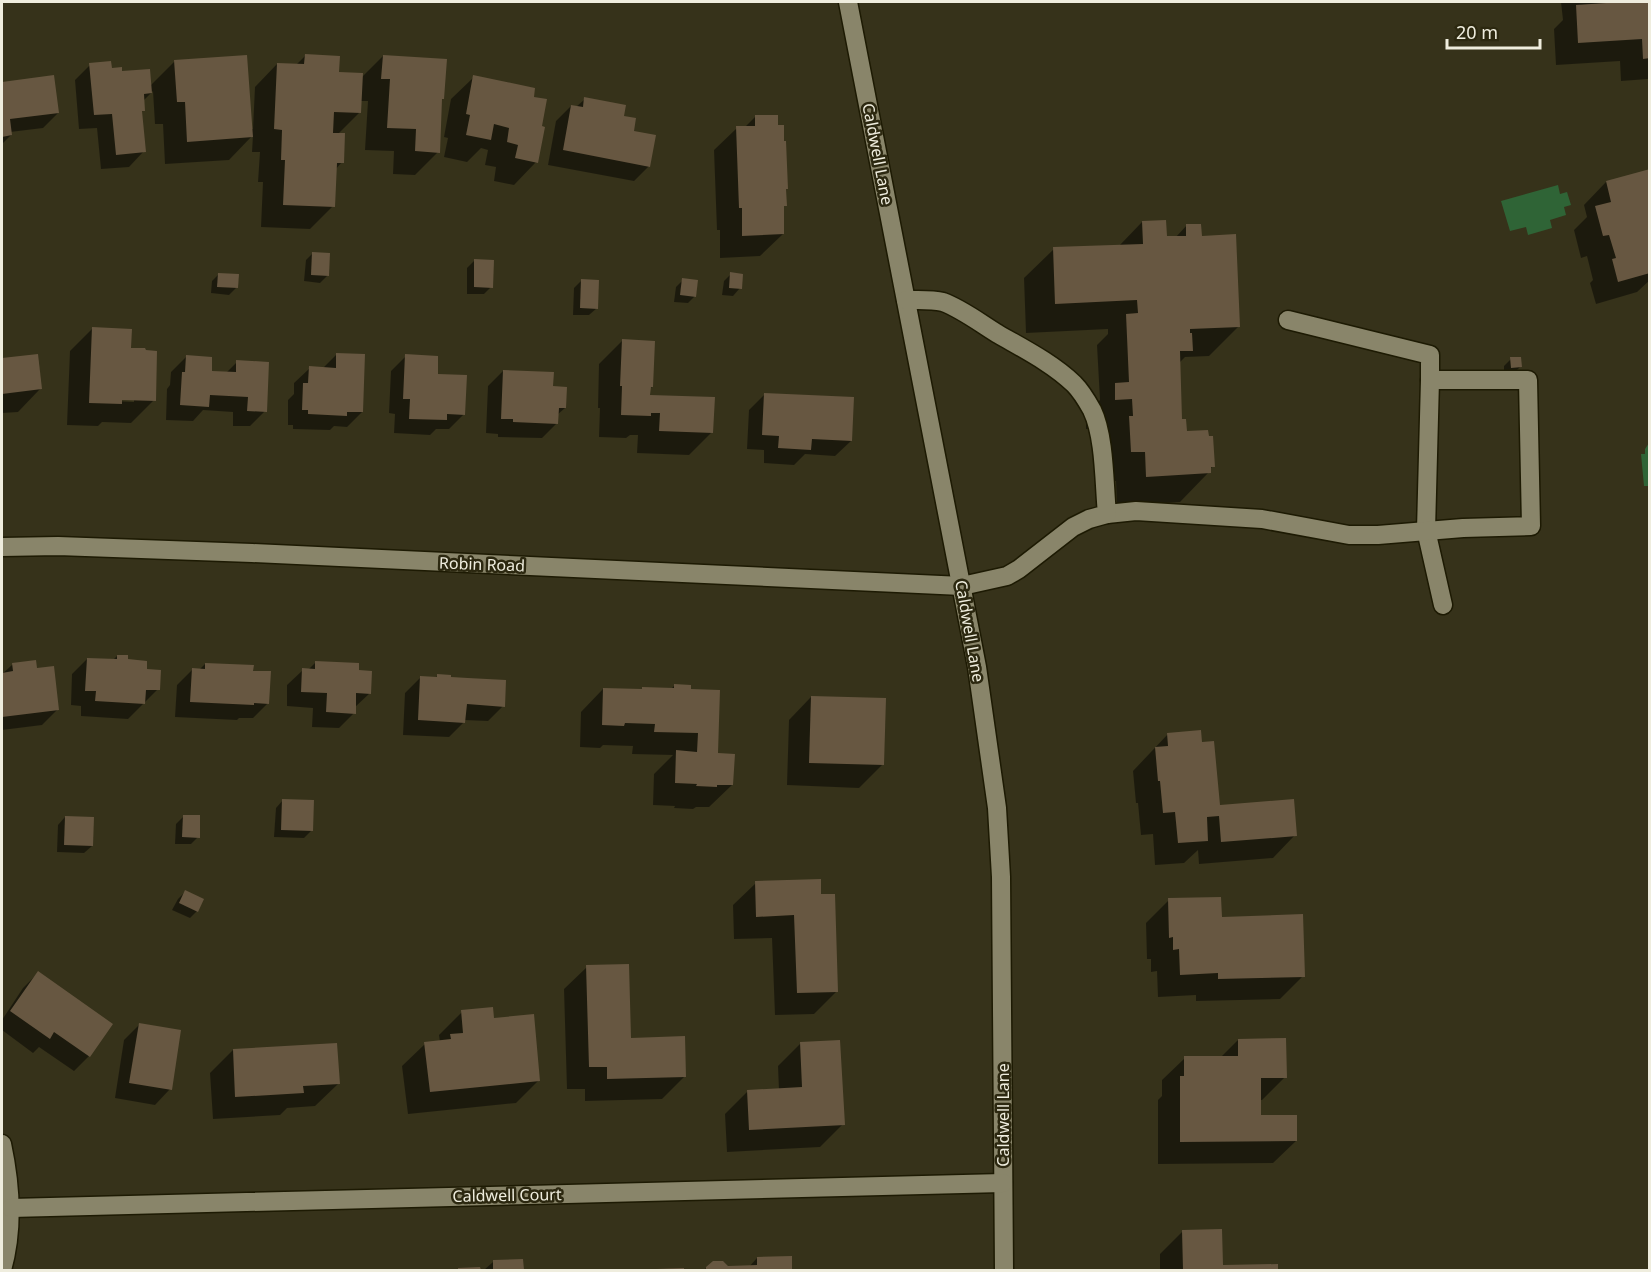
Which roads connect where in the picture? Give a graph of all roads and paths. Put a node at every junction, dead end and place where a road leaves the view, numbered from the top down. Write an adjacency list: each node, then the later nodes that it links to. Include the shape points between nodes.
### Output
1 (848, 2): 2 (street, Caldwell Lane)
2 (906, 300): 5 (street, via 941,302 961,311 1074,384 1094,413 1099,431); 8 (street, Caldwell Lane)
3 (1288, 321): 4 (street, via 1430,355)
4 (1430, 380): 6 (street); 6 (street, Robin Road, via 1528,380 1531,526)
5 (1107, 514): 6 (street, Robin Road, via 1136,511 1262,519 1349,535); 8 (street, Robin Road, via 1073,527 1006,576)
6 (1426, 530): 9 (street)
7 (2, 547): 8 (street, Robin Road, via 252,553)
8 (962, 586): 11 (street, Caldwell Lane, via 988,741 1000,846)
9 (1443, 605)
10 (2, 1144): 12 (street)
11 (1003, 1182): 12 (street, Caldwell Court); 14 (street, Caldwell Lane)
12 (10, 1208): 13 (street, via 10,1234)
13 (2, 1270)
14 (1004, 1270)

